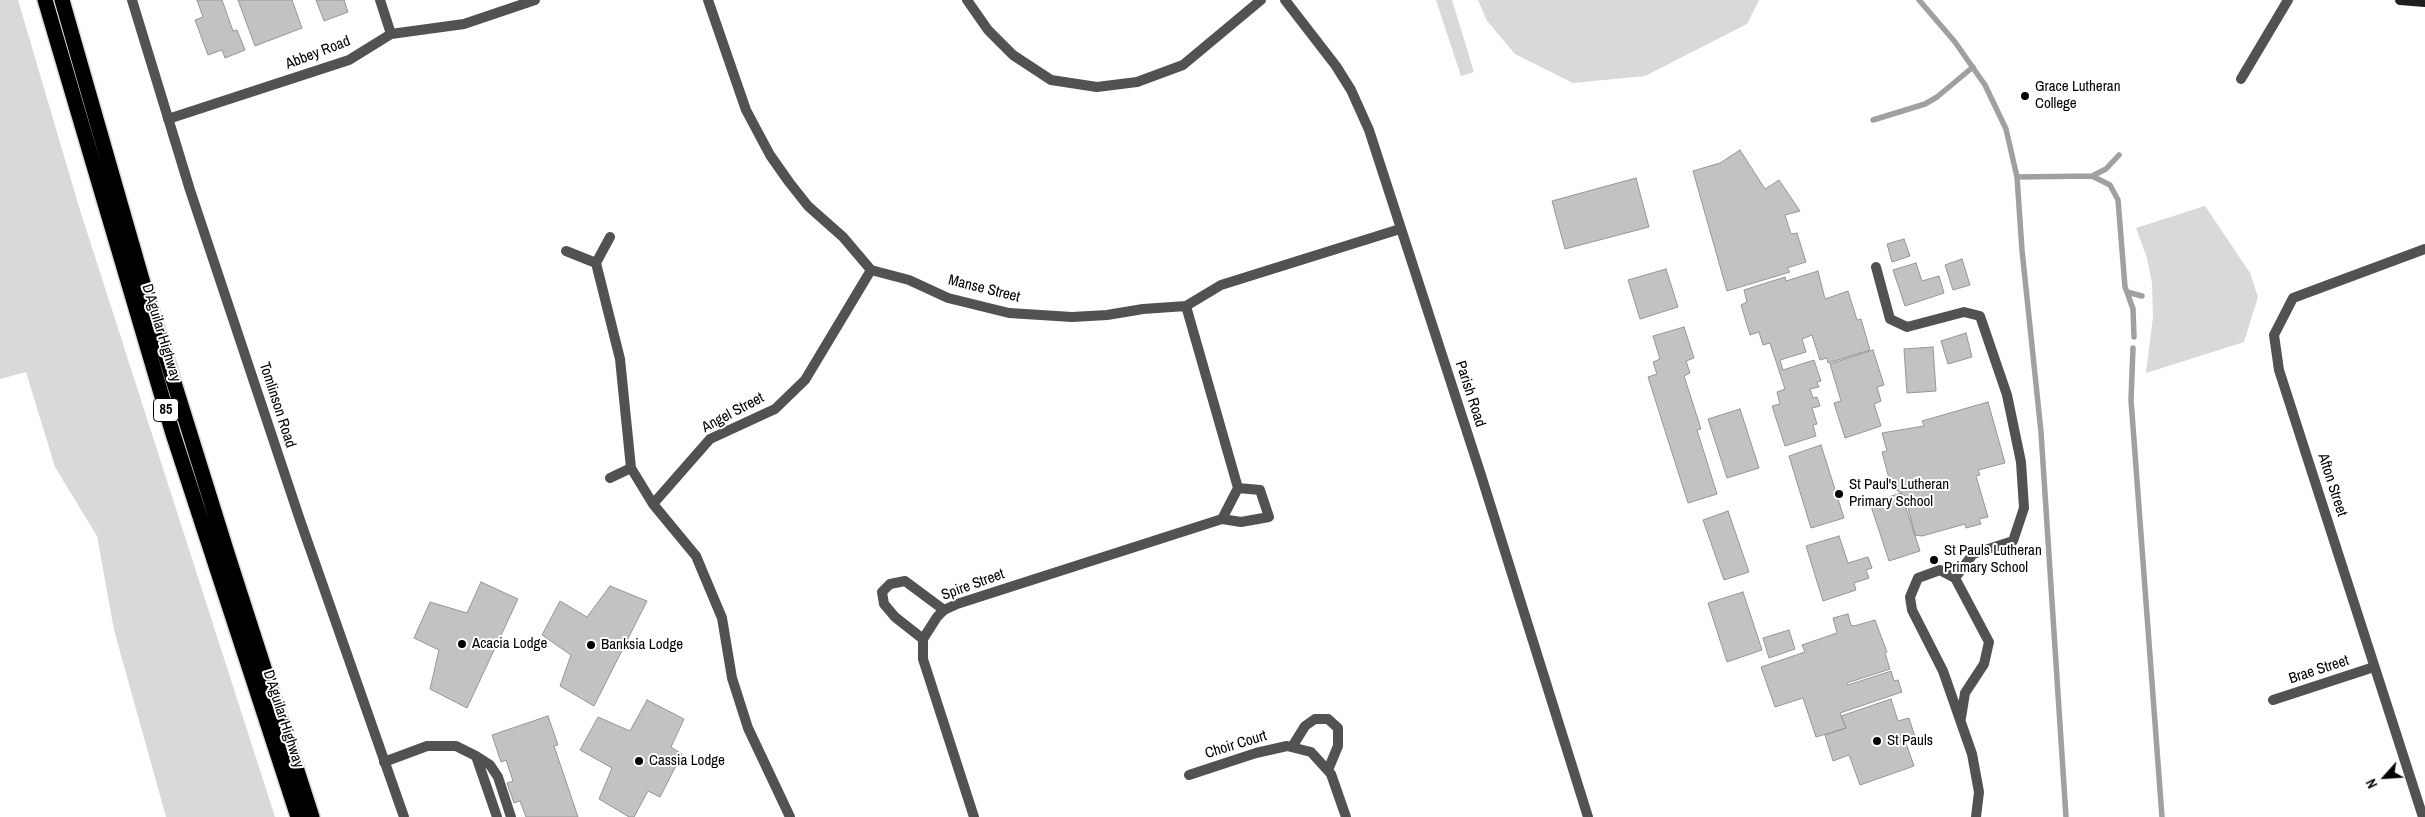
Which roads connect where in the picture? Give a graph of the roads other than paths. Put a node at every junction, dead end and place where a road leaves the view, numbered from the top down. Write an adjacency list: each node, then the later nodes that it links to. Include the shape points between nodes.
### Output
1 (45, 0): 40 (highway, D'Aguilar Highway / 85, via 173,434)
2 (62, 0): 41 (highway, D'Aguilar Highway / 85, via 146,292)
3 (132, 0): 15 (street, Tomlinson Road)
4 (380, 0): 13 (street)
5 (535, 0): 13 (street, Abbey Road, via 464,24)
6 (708, 0): 22 (street, via 746,110 770,155 808,206 843,237)
7 (967, 0): 8 (street, via 988,30 1013,55 1052,80 1096,87 1137,82 1183,65)
8 (1261, 0)
9 (1285, 0): 16 (street, Parish Road, via 1320,42 1351,90 1369,130)
10 (2288, 0): 14 (street)
11 (2400, 0): 12 (street)
12 (2425, 2)
13 (391, 34): 15 (street, Abbey Road, via 349,60)
14 (2242, 79)
15 (168, 118): 37 (street, Tomlinson Road, via 300,520)
16 (1400, 229): 23 (street, Manse Street, via 1221,285); 48 (street, Parish Road)
17 (610, 237): 20 (street)
18 (2425, 249): 32 (street, Afton Street, via 2293,298 2274,335 2279,370)
19 (566, 251): 20 (street)
20 (596, 263): 24 (street, via 620,359)
21 (1876, 267): 29 (street, via 1890,319 1907,327 1964,312 1980,316 2008,395 2021,462 2024,508 2013,541 1973,554)
22 (871, 270): 23 (street, Manse Street, via 909,280 948,298 1009,313 1072,318 1143,308); 27 (street, Angel Street, via 805,380 775,409 710,440)
23 (1186, 306): 26 (street)
24 (631, 468): 25 (street); 27 (street)
25 (610, 478)
26 (1238, 488): 28 (street); 28 (street, Spire Street, via 1260,490 1269,517 1240,522)
27 (653, 504): 45 (street, via 696,556 722,618 732,678 748,728)
28 (1222, 519): 30 (street, Spire Street)
29 (1955, 578): 34 (street, via 1988,642 1984,664 1965,693); 34 (street, via 1940,570 1918,578 1910,597 1912,610 1943,671)
30 (944, 610): 31 (street, Spire Street); 31 (street, via 905,581 890,584 882,592 884,604 895,617)
31 (923, 639): 46 (street, via 923,659)
32 (2374, 667): 33 (street, Brae Street); 50 (street, Afton Street)
33 (2273, 700)
34 (1961, 718): 49 (street, via 1979,792)
35 (1292, 747): 38 (street, via 1311,752); 38 (street, via 1306,726 1315,719 1328,719 1338,728 1338,746); 39 (street, Choir Court, via 1256,753)
36 (476, 756): 37 (street, via 456,746 427,746); 43 (street); 44 (street, via 490,765 498,777)
37 (384, 762): 42 (street, Tomlinson Road)
38 (1328, 770): 47 (street)
39 (1189, 775)
40 (298, 817)
41 (312, 817)
42 (404, 817)
43 (497, 817)
44 (512, 817)
45 (790, 817)
46 (974, 817)
47 (1346, 817)
48 (1588, 817)
49 (1976, 817)
50 (2423, 817)

